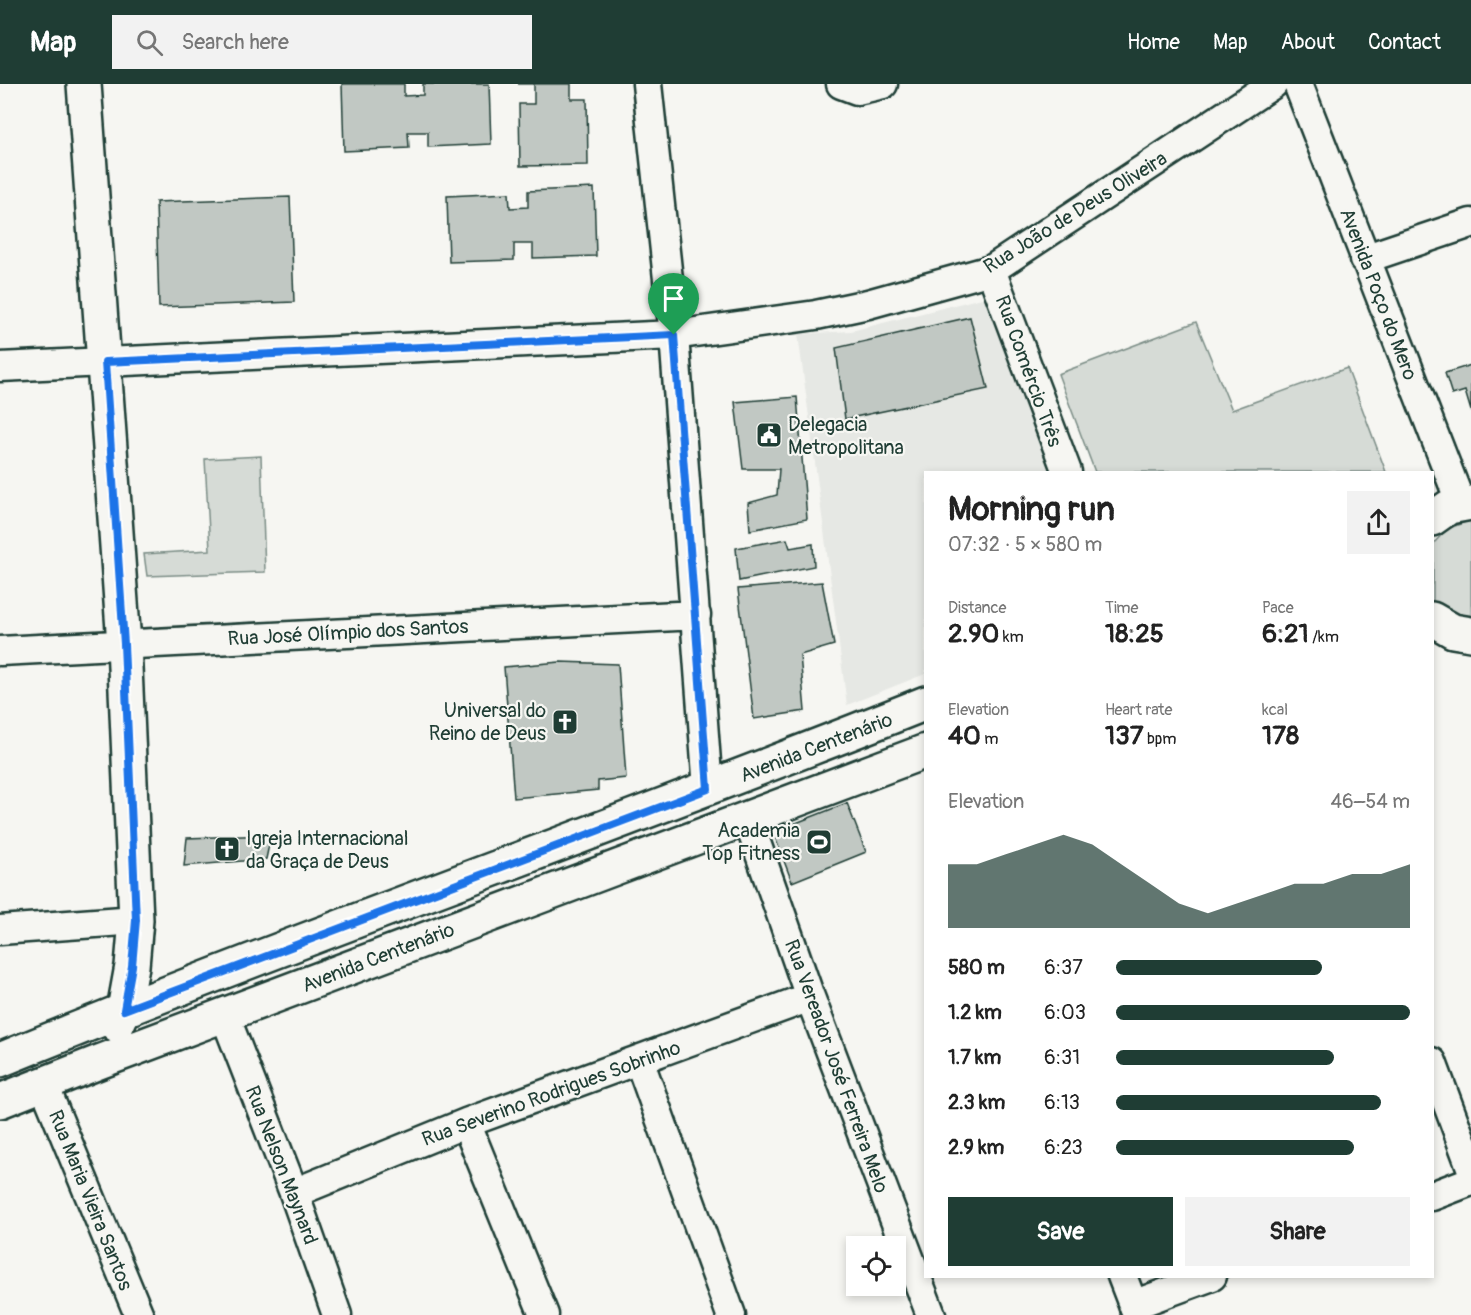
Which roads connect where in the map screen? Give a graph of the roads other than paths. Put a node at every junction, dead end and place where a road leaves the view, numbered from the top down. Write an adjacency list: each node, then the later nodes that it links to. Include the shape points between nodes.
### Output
1 (84, 84): 9 (main road)
2 (647, 84): 8 (street)
3 (1273, 84): 7 (street, Rua João de Deus Oliveira)
4 (1298, 84): 6 (street, Avenida Poço do Mero)
5 (1471, 223): 6 (street)
6 (1364, 259): 12 (street, Avenida Poço do Mero)
7 (992, 270): 8 (street, Rua João de Deus Oliveira, via 816,315); 11 (street, Rua Comércio Três)
8 (674, 335): 9 (street, Rua João de Deus Oliveira); 15 (street)
9 (105, 362): 10 (street, Rua João de Deus Oliveira); 18 (main road)
10 (0, 367)
11 (1067, 471)
12 (1434, 471)
13 (1434, 472): 14 (street, Avenida Poço do Mero)
14 (1447, 511)
15 (696, 615): 18 (street, Rua José Olímpio dos Santos); 23 (street)
16 (1434, 621): 17 (main road, via 1453,631)
17 (1471, 634)
18 (124, 644): 19 (street, Rua José Olímpio dos Santos); 25 (main road)
19 (0, 651)
20 (924, 704): 21 (main road, Avenida Centenário)
21 (884, 720): 22 (main road); 23 (main road, Avenida Centenário)
22 (918, 756): 24 (main road, Avenida Centenário)
23 (708, 789): 28 (main road, Avenida Centenário)
24 (747, 817): 27 (street, Rua Vereador José Ferreira Melo); 29 (main road, Avenida Centenário)
25 (136, 920): 26 (street); 28 (main road)
26 (0, 930)
27 (810, 997): 31 (street, Rua Severino Rodrigues Sobrinho); 48 (street, Rua Vereador José Ferreira Melo)
28 (124, 1010): 30 (main road, Avenida Centenário); 32 (main road)
29 (225, 1016): 32 (main road, Avenida Centenário); 39 (street, Rua Nelson Maynard)
30 (0, 1060)
31 (639, 1060): 36 (street, Rua Severino Rodrigues Sobrinho); 47 (street)
32 (99, 1062): 34 (main road, Avenida Centenário)
33 (1434, 1067): 37 (street)
34 (44, 1085): 35 (main road, Avenida Centenário); 44 (street, Rua Maria Vieira Santos)
35 (0, 1101)
36 (466, 1123): 39 (street, Rua Severino Rodrigues Sobrinho); 46 (street)
37 (1471, 1167)
38 (1471, 1181): 40 (street)
39 (294, 1193): 45 (street, Rua Nelson Maynard)
40 (1434, 1195)
41 (1123, 1278): 43 (street)
42 (1207, 1278): 43 (street)
43 (1135, 1310)
44 (138, 1315)
45 (338, 1315)
46 (544, 1315)
47 (731, 1315)
48 (931, 1315)

